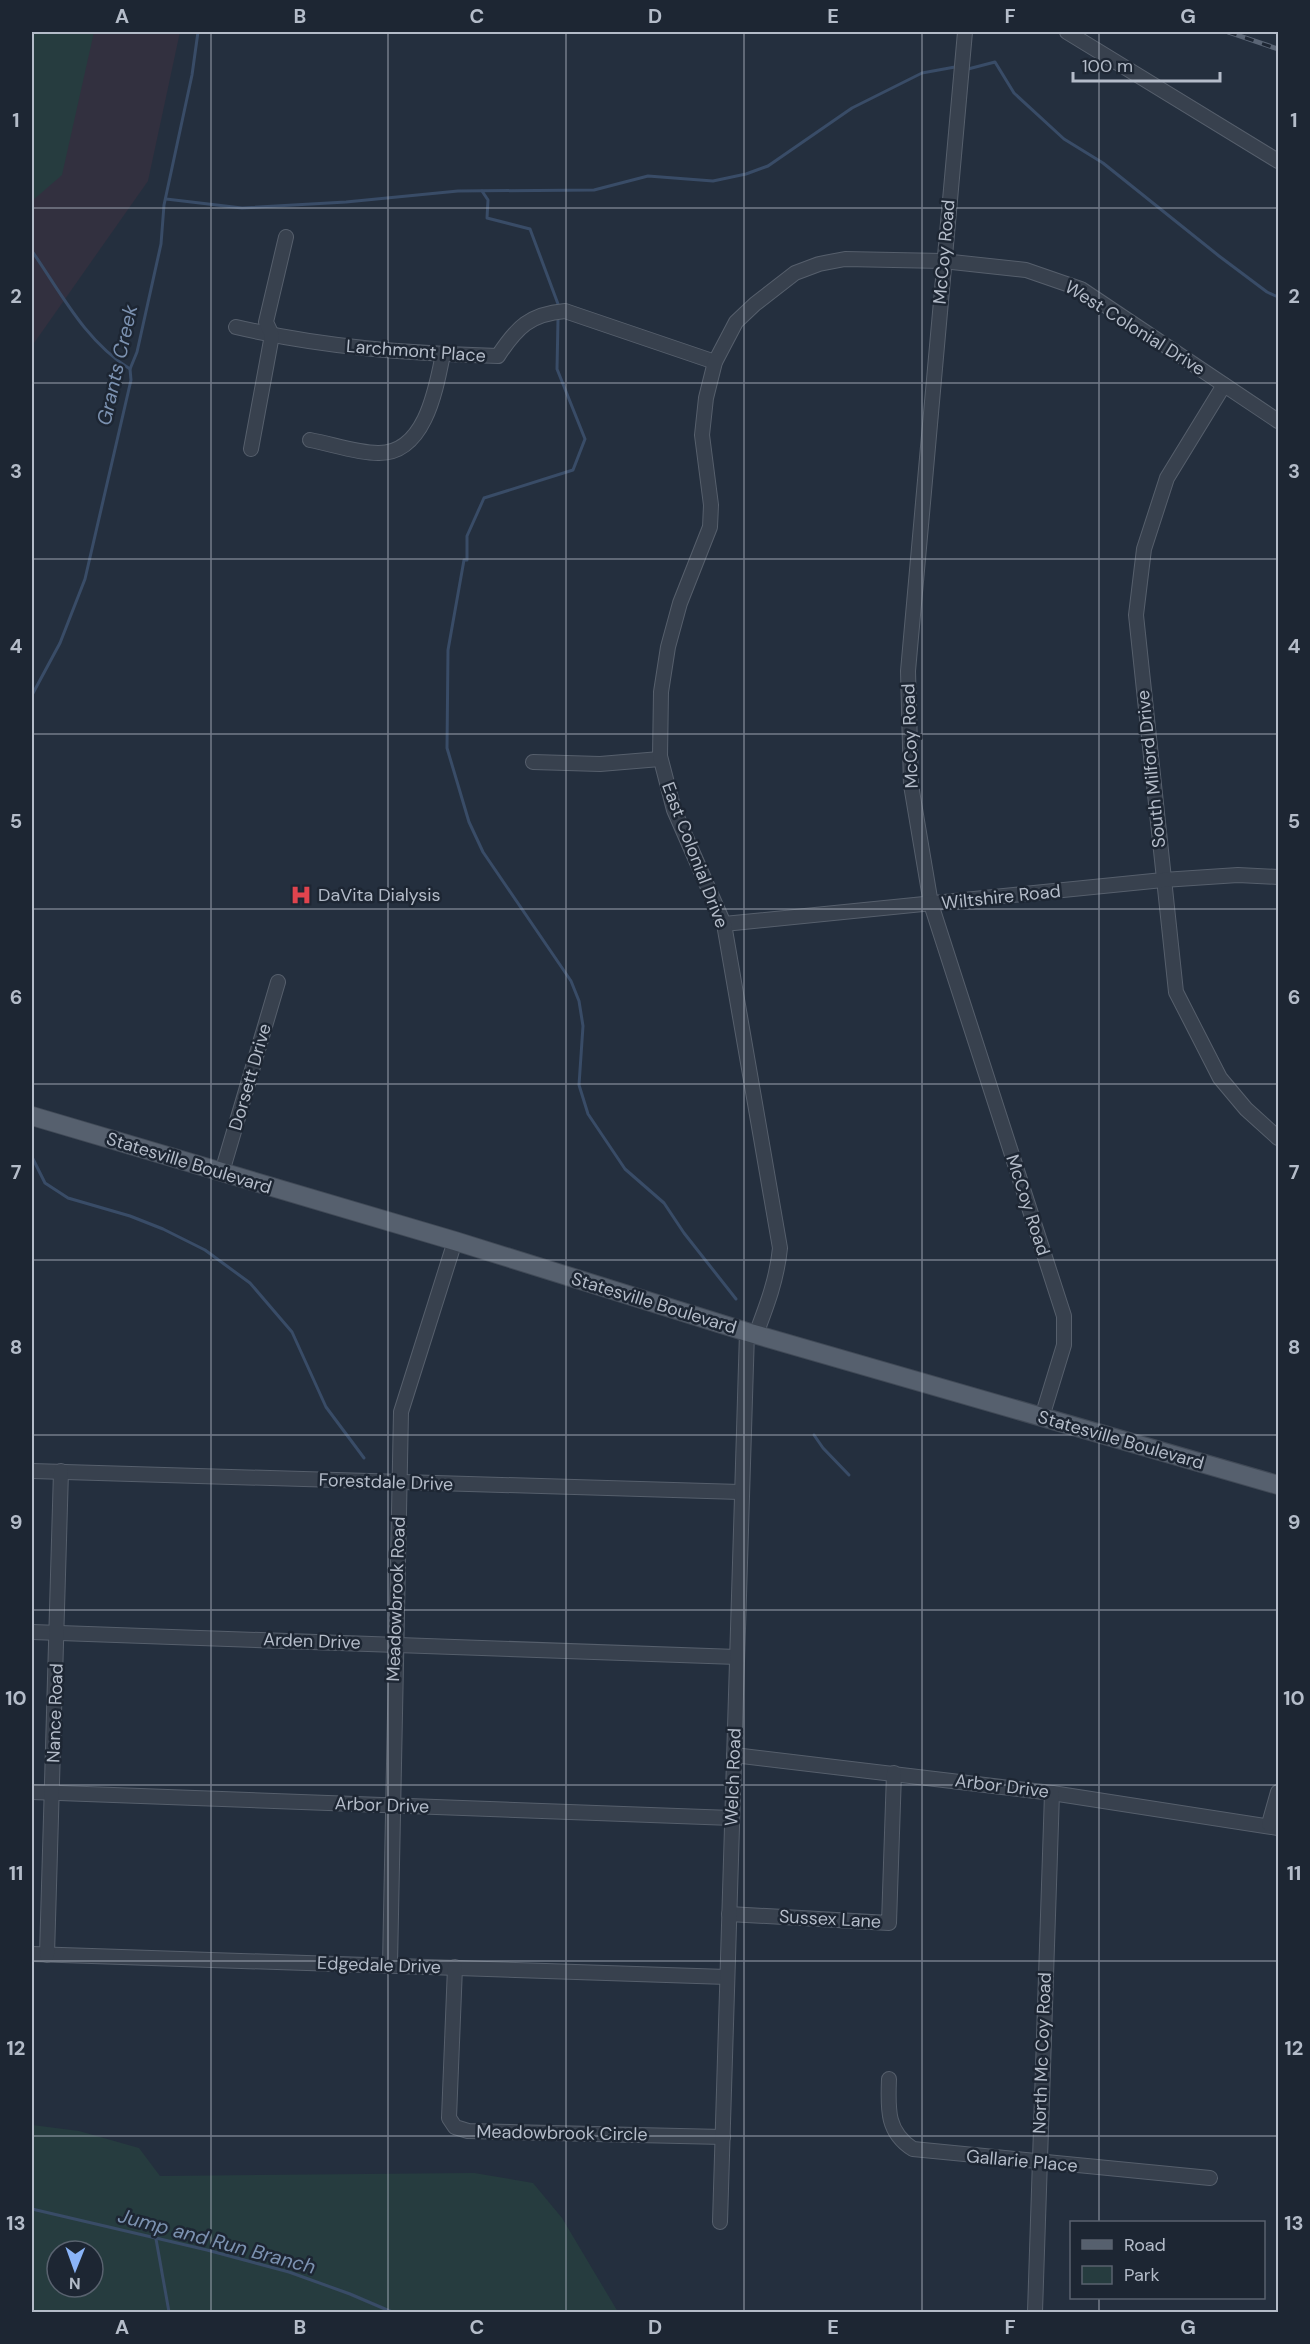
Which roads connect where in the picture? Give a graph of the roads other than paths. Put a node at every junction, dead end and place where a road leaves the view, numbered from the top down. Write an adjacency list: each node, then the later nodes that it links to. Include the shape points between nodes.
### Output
1 (965, 32): 5 (street, McCoy Road)
2 (1067, 32): 3 (street)
3 (1278, 161)
4 (286, 237): 7 (street, via 266,322)
5 (943, 261): 9 (street, East Colonial Drive, via 844,259 795,273 736,322); 10 (street, West Colonial Drive, via 1026,270 1080,289); 18 (street, McCoy Road, via 908,672 910,785)
6 (236, 327): 7 (street, Larchmont Place)
7 (272, 335): 8 (street, Larchmont Place, via 389,352); 13 (street)
8 (443, 354): 9 (street, Larchmont Place, via 498,356 515,330 547,313 565,311); 12 (street, via 437,384 419,430 407,442 380,453)
9 (715, 362): 14 (street, East Colonial Drive, via 702,435 710,527 680,603 668,647)
10 (1224, 386): 11 (street, West Colonial Drive); 17 (street, South Milford Drive, via 1167,478 1152,520 1139,584 1136,615)
11 (1278, 421)
12 (310, 440)
13 (251, 449)
14 (660, 759): 15 (street, via 600,764); 19 (street, East Colonial Drive, via 674,810)
15 (533, 762)
16 (1278, 877): 17 (street, Wiltshire Road, via 1238,875)
17 (1163, 880): 18 (street, Wiltshire Road); 22 (street, South Milford Drive, via 1176,992 1220,1078)
18 (931, 904): 19 (street, Wiltshire Road); 26 (street, McCoy Road, via 1064,1316 1064,1344)
19 (724, 924): 25 (street, East Colonial Drive, via 780,1248 770,1300)
20 (278, 982): 23 (street, Dorsett Drive)
21 (32, 1116): 23 (main road, Statesville Boulevard)
22 (1278, 1138)
23 (222, 1173): 24 (main road, Statesville Boulevard)
24 (455, 1241): 25 (main road, Statesville Boulevard); 29 (street, Meadowbrook Road, via 401,1412)
25 (752, 1333): 26 (main road, Statesville Boulevard); 31 (street, Welch Road)
26 (1042, 1417): 30 (main road, Statesville Boulevard)
27 (32, 1470): 28 (street, Forestdale Drive)
28 (61, 1471): 29 (street, Forestdale Drive); 33 (street, Nance Road)
29 (400, 1483): 31 (street, Forestdale Drive); 34 (street, Meadowbrook Road)
30 (1278, 1485)
31 (740, 1492): 35 (street, Welch Road)
32 (32, 1632): 33 (street, Arden Drive)
33 (57, 1632): 34 (street, Arden Drive); 40 (street, Nance Road)
34 (394, 1643): 35 (street, Arden Drive); 42 (street, Meadowbrook Road)
35 (737, 1657): 36 (street, Welch Road)
36 (734, 1755): 37 (street, Arbor Drive); 43 (street, Welch Road)
37 (894, 1773): 41 (street, Arbor Drive); 45 (street, Sussex Lane, via 889,1923)
38 (32, 1792): 40 (street, Arbor Drive)
39 (1278, 1792): 44 (street)
40 (52, 1793): 42 (street, Arbor Drive); 47 (street, Nance Road)
41 (1052, 1793): 44 (street, Arbor Drive); 53 (street, North Mc Coy Road)
42 (393, 1805): 43 (street, Arbor Drive); 48 (street, Meadowbrook Road)
43 (732, 1818): 45 (street, Welch Road)
44 (1274, 1826)
45 (729, 1914): 50 (street, Welch Road)
46 (32, 1954): 47 (street, Edgedale Drive)
47 (46, 1955): 48 (street, Edgedale Drive)
48 (390, 1965): 49 (street, Edgedale Drive)
49 (455, 1967): 50 (street, Edgedale Drive); 52 (street, Meadowbrook Circle, via 449,2118 455,2127 468,2131)
50 (727, 1977): 52 (street, Welch Road)
51 (888, 2079): 53 (street, Gallarie Place, via 888,2114 893,2131 913,2149)
52 (723, 2137): 55 (street, Welch Road)
53 (1038, 2162): 54 (street, Gallarie Place); 56 (street, North Mc Coy Road)
54 (1210, 2178)
55 (720, 2222)
56 (1035, 2313)

